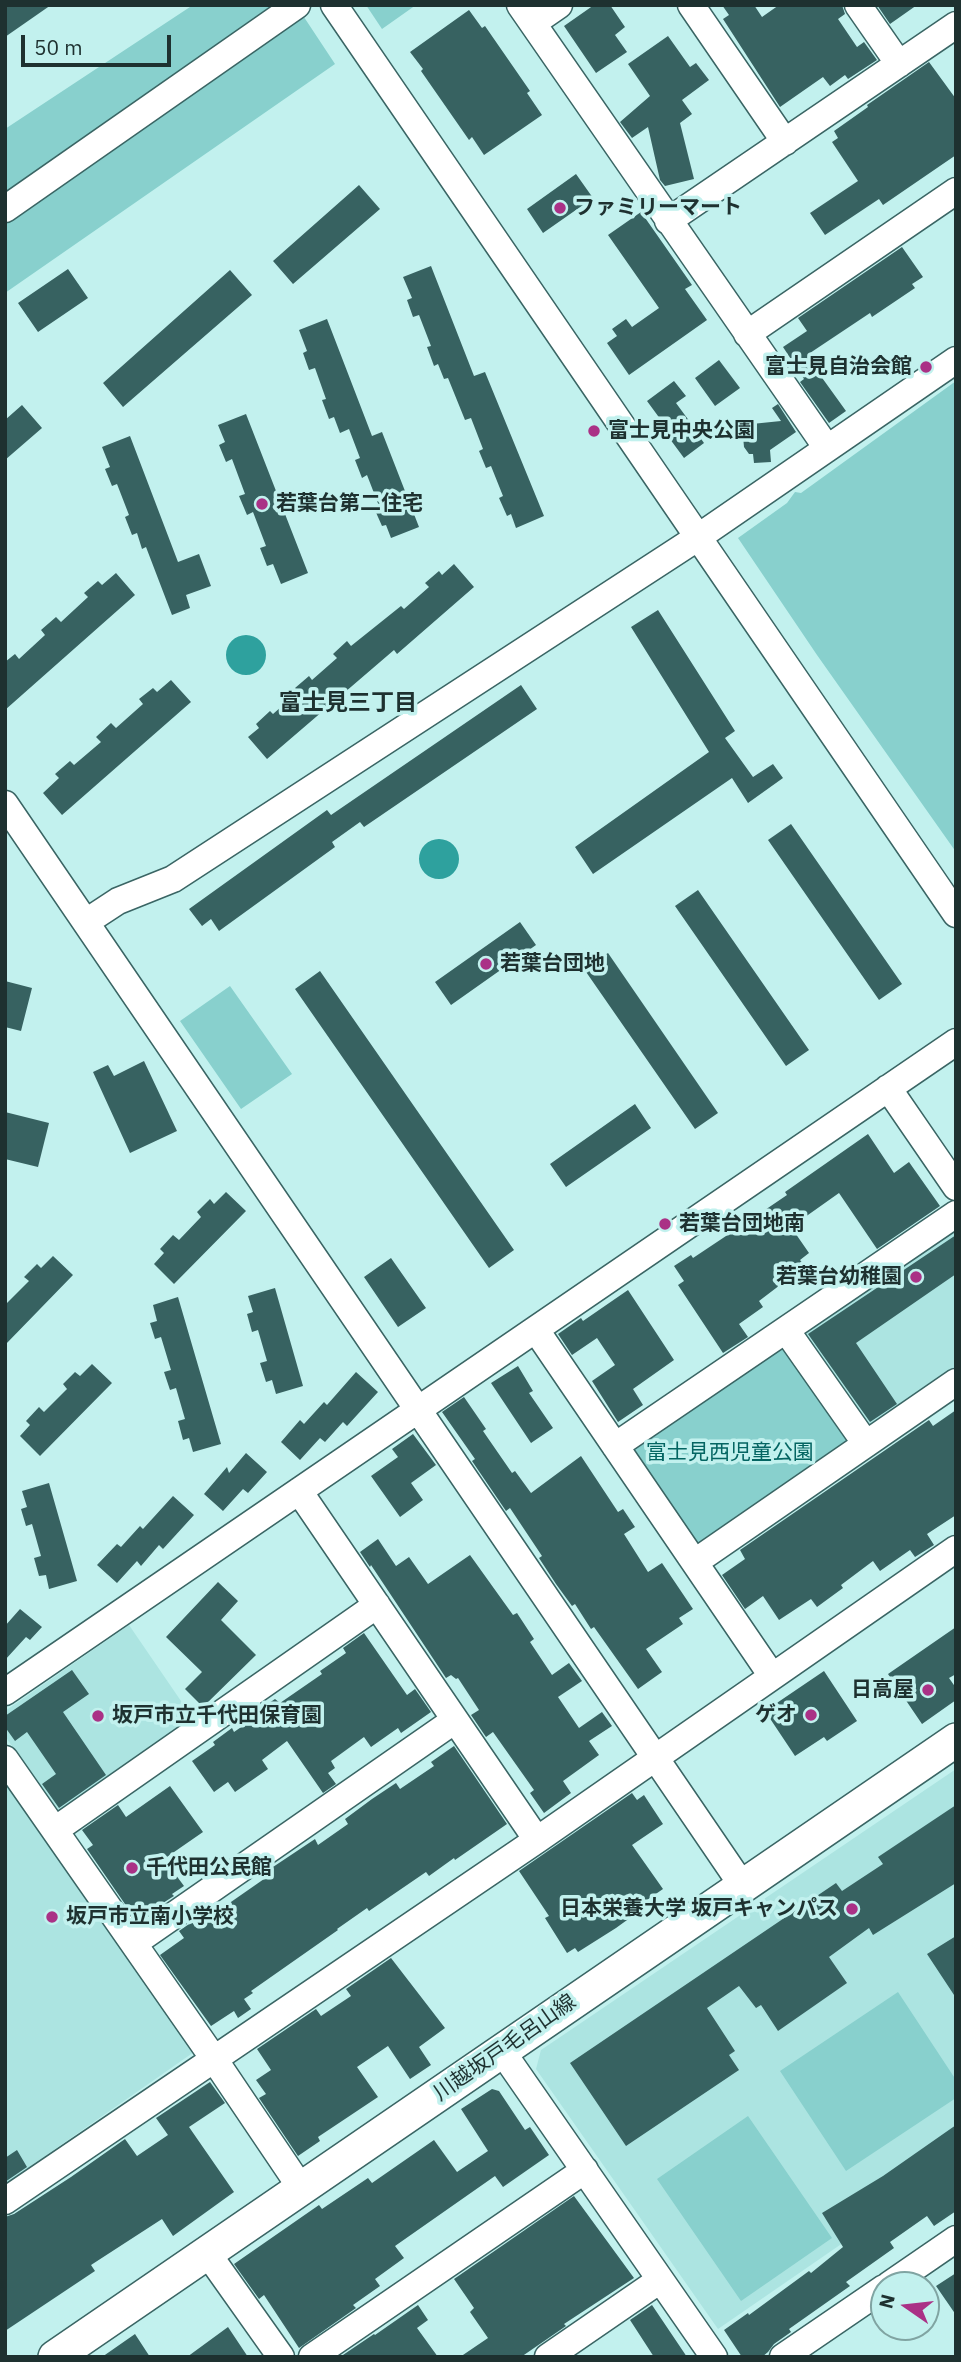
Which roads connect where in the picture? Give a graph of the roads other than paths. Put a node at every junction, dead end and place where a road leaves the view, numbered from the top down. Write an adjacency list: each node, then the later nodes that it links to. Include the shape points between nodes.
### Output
1 (297, 5): 11 (street)
2 (334, 5): 16 (street)
3 (559, 5): 6 (street)
4 (691, 5): 9 (street)
5 (858, 5): 8 (street)
6 (527, 14): 12 (street)
7 (956, 25): 8 (street)
8 (899, 64): 9 (street)
9 (785, 142): 12 (street)
10 (956, 191): 13 (street)
11 (5, 209)
12 (668, 221): 13 (street)
13 (747, 334): 15 (street)
14 (956, 360): 15 (street)
15 (827, 448): 16 (street)
16 (697, 538): 18 (street); 19 (street, via 173,879 118,901)
17 (5, 804): 19 (street)
18 (956, 914)
19 (86, 922): 27 (street)
20 (956, 1042): 21 (street)
21 (888, 1088): 22 (street); 24 (street)
22 (956, 1186)
23 (956, 1214): 25 (street)
24 (536, 1330): 27 (street); 29 (street)
25 (786, 1330): 28 (street); 29 (street)
26 (956, 1382): 28 (street)
27 (418, 1410): 30 (street); 38 (street)
28 (866, 1444): 32 (street)
29 (615, 1446): 32 (street)
30 (299, 1491): 33 (street); 35 (street)
31 (952, 1560): 34 (street)
32 (695, 1562): 34 (street)
33 (377, 1605): 36 (street); 40 (street)
34 (772, 1676): 38 (street)
35 (5, 1692)
36 (455, 1720): 41 (street); 43 (street)
37 (956, 1740): 42 (main road, 川越坂戸毛呂山線)
38 (655, 1756): 41 (street); 42 (street)
39 (5, 1759): 40 (street)
40 (55, 1830): 43 (street)
41 (537, 1840): 45 (street)
42 (742, 1885): 44 (main road, 川越坂戸毛呂山線)
43 (134, 1943): 45 (street)
44 (501, 2050): 46 (street); 47 (main road, 川越坂戸毛呂山線)
45 (214, 2059): 47 (street); 48 (street)
46 (584, 2170): 52 (street); 56 (street)
47 (301, 2188): 50 (main road, 川越坂戸毛呂山線)
48 (5, 2201)
49 (956, 2239): 51 (street)
50 (208, 2254): 54 (main road, 川越坂戸毛呂山線); 55 (street)
51 (909, 2271)
52 (660, 2280): 57 (street); 58 (street)
53 (870, 2298): 59 (street)
54 (55, 2357)
55 (281, 2357)
56 (312, 2357)
57 (548, 2357)
58 (714, 2357)
59 (783, 2357)

